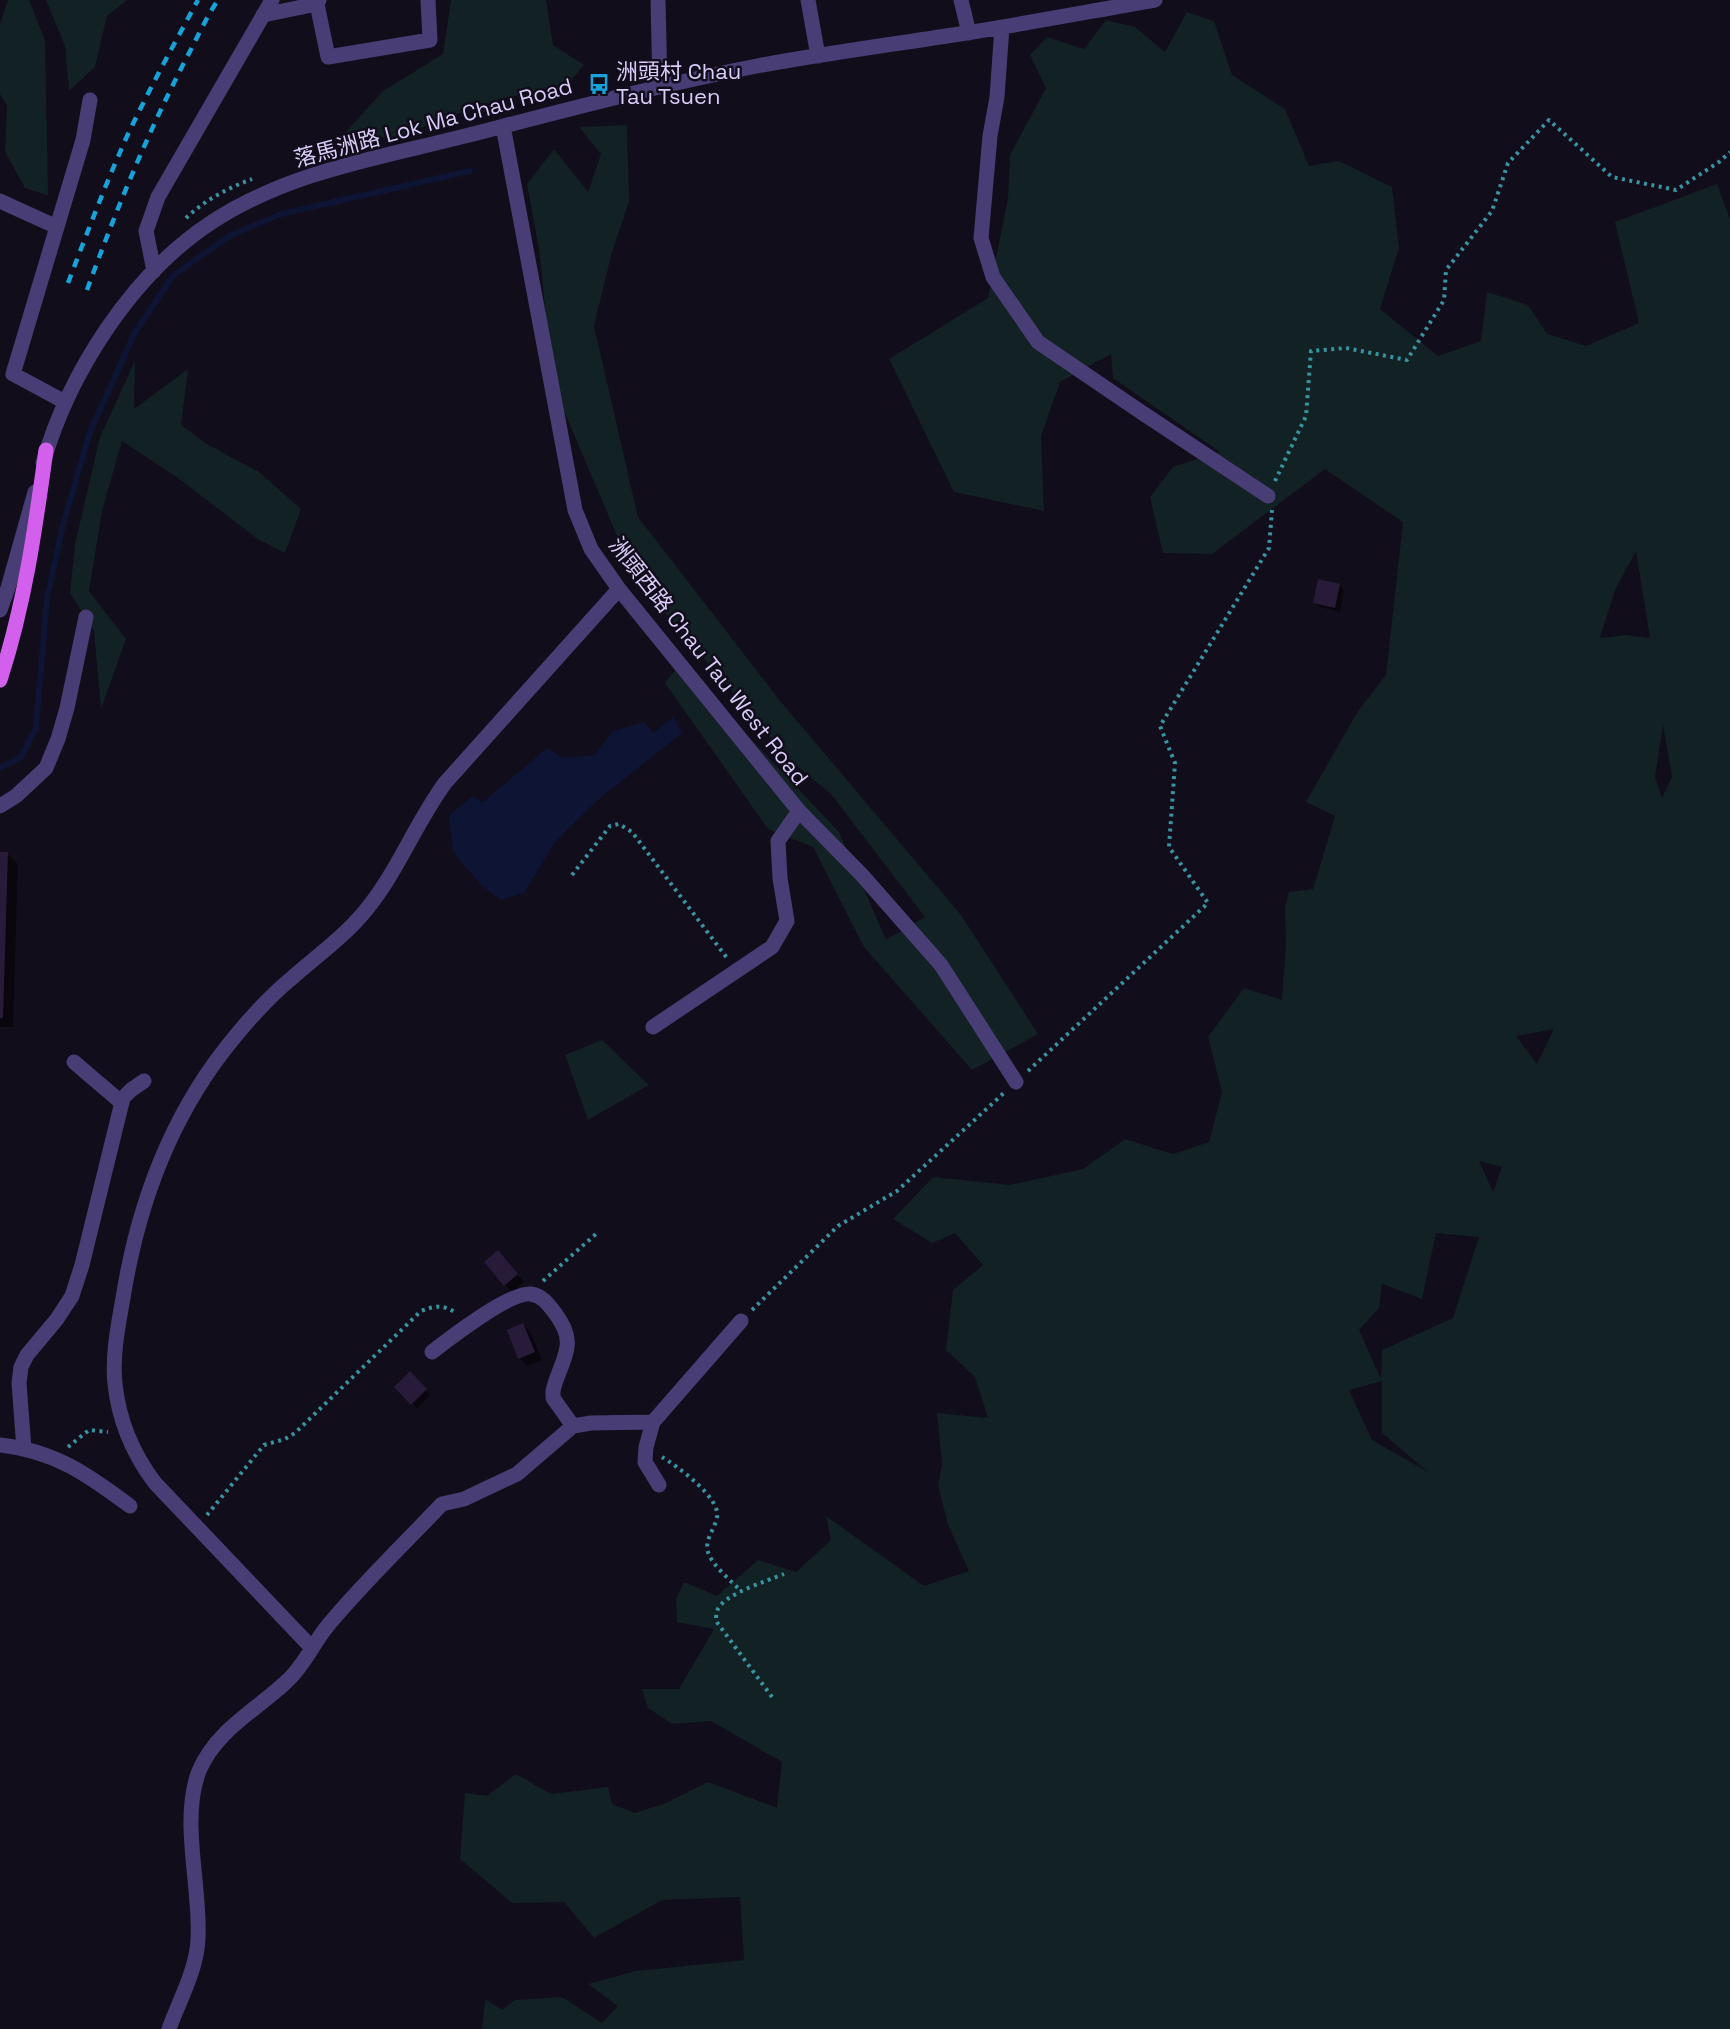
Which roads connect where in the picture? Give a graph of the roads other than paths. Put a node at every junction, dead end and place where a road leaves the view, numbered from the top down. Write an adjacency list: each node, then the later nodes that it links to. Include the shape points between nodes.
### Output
1 (272, 0): 8 (street)
2 (428, 0): 7 (street, via 430,40 328,57)
3 (658, 0): 12 (street)
4 (808, 0): 11 (street)
5 (961, 0): 10 (street)
6 (1155, 0): 9 (street, 落馬洲路 Lok Ma Chau Road)
7 (318, 2): 8 (street)
8 (263, 15): 17 (street, via 158,197 146,231)
9 (1002, 27): 10 (street, 落馬洲路 Lok Ma Chau Road); 20 (street, via 981,238 993,277 1038,342)
10 (969, 33): 11 (street, 落馬洲路 Lok Ma Chau Road)
11 (818, 56): 12 (street, 落馬洲路 Lok Ma Chau Road)
12 (660, 87): 14 (street, 落馬洲路 Lok Ma Chau Road)
13 (90, 100): 16 (street, via 83,140)
14 (503, 126): 17 (street, 落馬洲路 Lok Ma Chau Road, via 269,190 210,223); 21 (street, 洲頭西路 Chau Tau West Road, via 575,510 591,549)
15 (0, 201): 16 (street)
16 (57, 227): 18 (street, via 13,374)
17 (154, 271): 18 (street, 落馬洲路 Lok Ma Chau Road, via 103,336)
18 (65, 402): 19 (street, 落馬洲路 Lok Ma Chau Road)
19 (46, 450): 22 (street, 落馬洲路 Lok Ma Chau Road); 24 (main road, via 29,573)
20 (1268, 496)
21 (619, 589): 26 (street, 洲頭西路 Chau Tau West Road); 40 (street, via 445,783 366,911 281,988 220,1055 182,1115 149,1190 119,1321 117,1397 127,1435 155,1483)
22 (0, 610)
23 (86, 617): 25 (street, via 67,708 46,768)
24 (0, 680)
25 (0, 806)
26 (799, 811): 27 (street, via 778,841 787,921 771,947); 30 (street, 洲頭西路 Chau Tau West Road, via 941,965)
27 (653, 1028)
28 (74, 1062): 31 (street)
29 (144, 1081): 31 (street, via 131,1089)
30 (1016, 1082)
31 (122, 1103): 37 (street, via 72,1296 21,1367)
32 (741, 1321): 34 (street)
33 (432, 1352): 35 (street, via 516,1296 529,1294 544,1299 567,1336 553,1391)
34 (653, 1422): 35 (street); 38 (street, via 645,1462)
35 (573, 1426): 40 (street, via 517,1474 464,1499 442,1504)
36 (0, 1445): 37 (street)
37 (24, 1449): 39 (street, via 58,1459 87,1474)
38 (659, 1485)
39 (130, 1506)
40 (311, 1647): 41 (street, via 288,1681 242,1716 211,1749 199,1772 192,1824 198,1939 194,1962)
41 (169, 2029)

